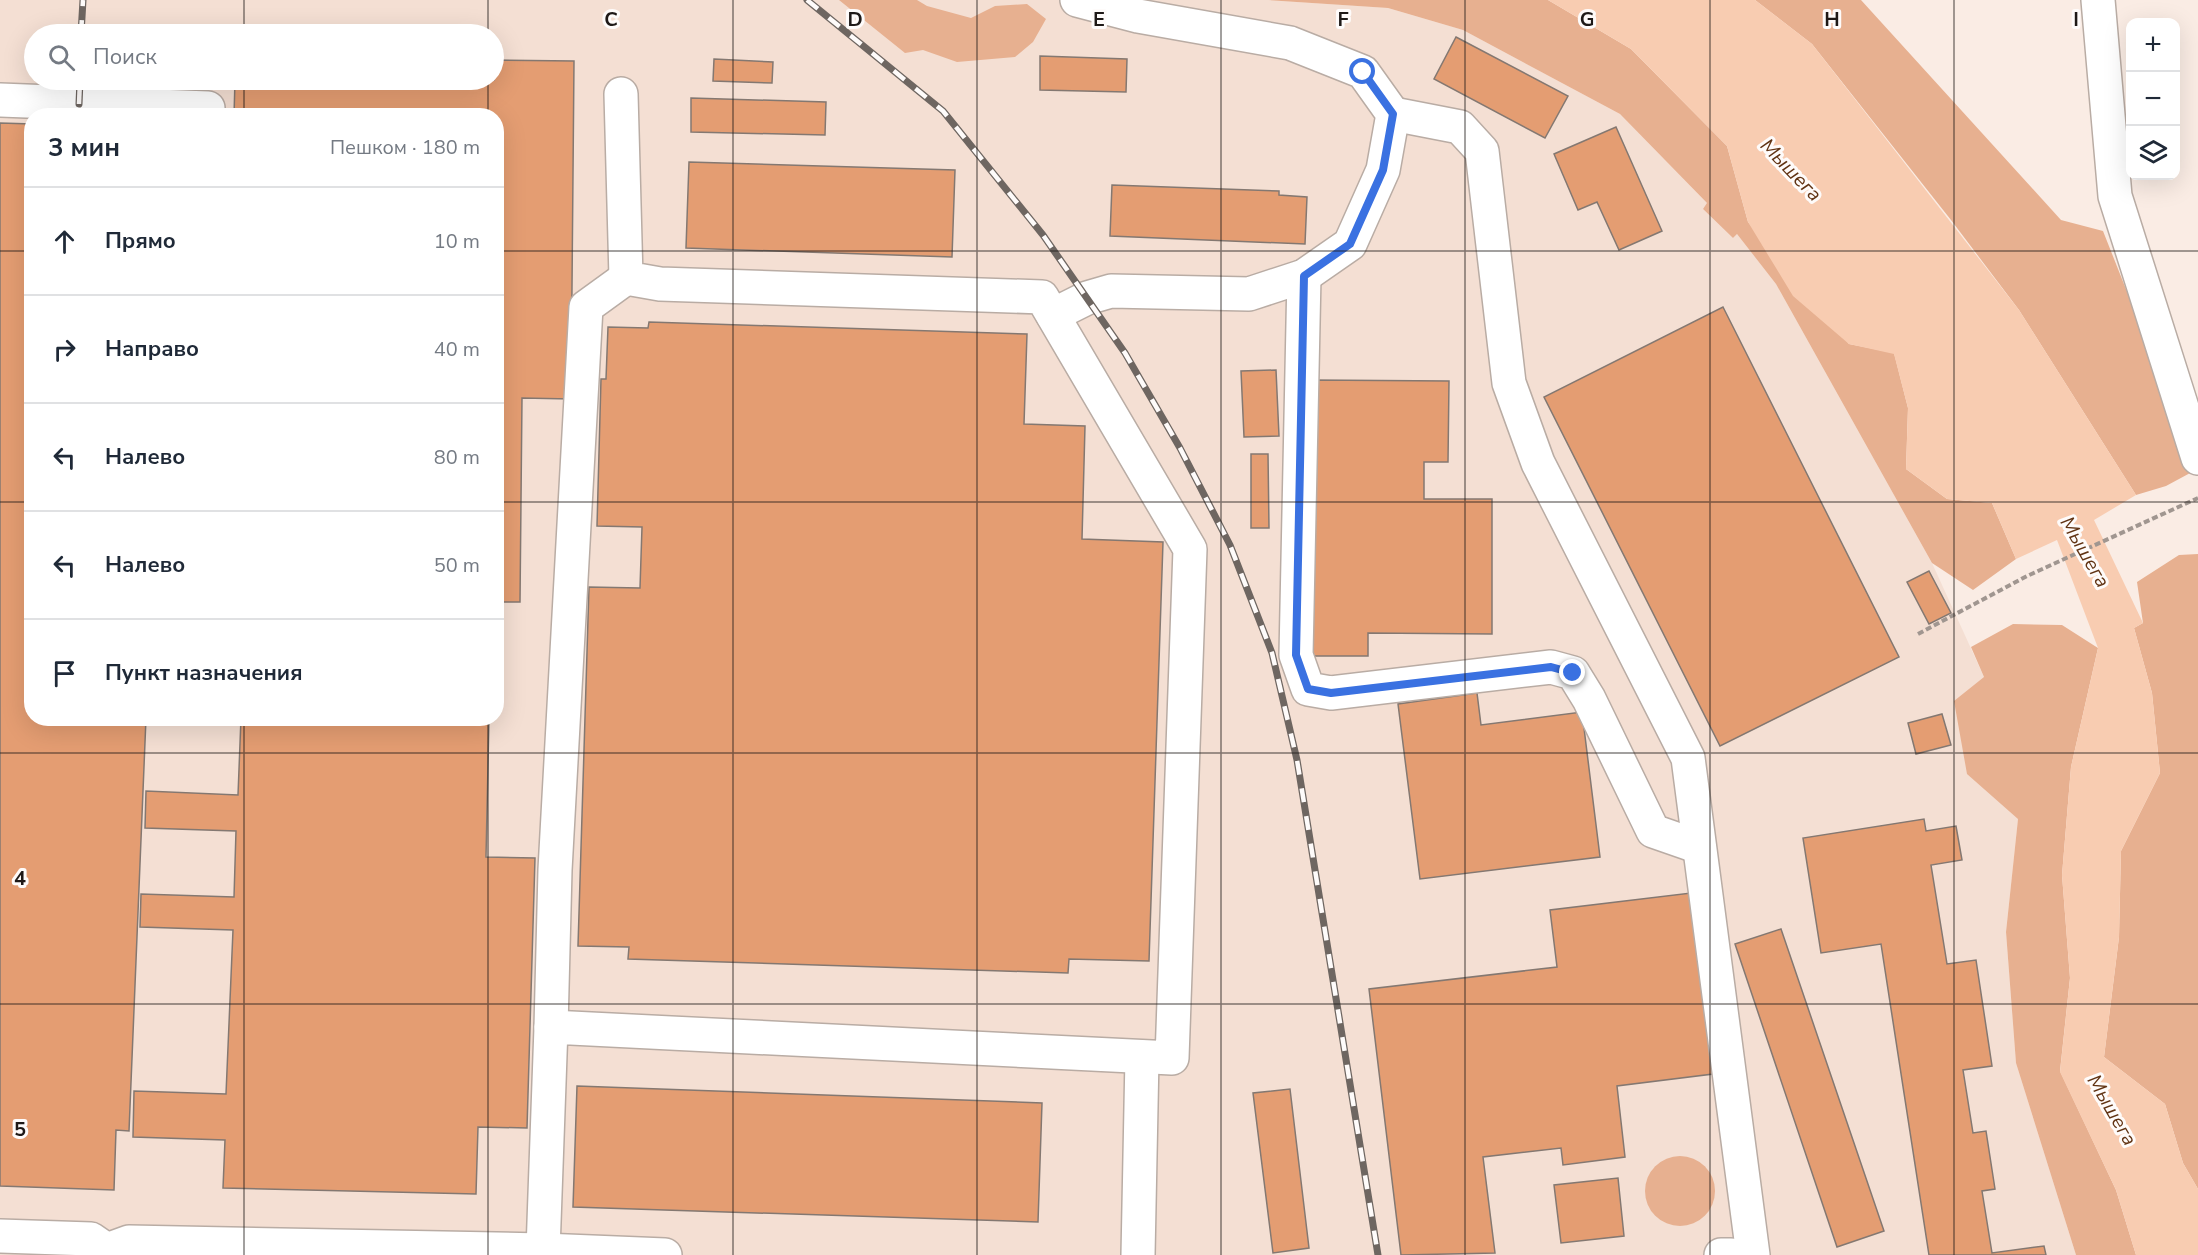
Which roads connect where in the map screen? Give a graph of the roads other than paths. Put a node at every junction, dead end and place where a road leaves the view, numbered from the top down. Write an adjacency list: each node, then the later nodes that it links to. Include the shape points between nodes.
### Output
1 (1077, 0): 6 (lane, via 1138,16 1290,43 1363,72)
2 (2098, 0): 10 (lane, via 2115,196)
3 (621, 94): 8 (lane)
4 (0, 100): 5 (lane)
5 (208, 108)
6 (1393, 114): 7 (lane, via 1383,170 1350,244); 11 (lane, via 1460,127 1482,151 1509,383 1538,463 1688,758)
7 (1304, 276): 9 (lane, via 1249,294 1111,291); 11 (lane, via 1296,655 1308,689 1331,693 1551,667 1573,673 1653,831)
8 (626, 278): 9 (lane, via 660,284 1042,297); 12 (lane, via 586,307 555,870)
9 (1053, 315): 13 (lane, via 1190,549 1172,1058)
10 (2198, 458)
11 (1699, 847): 21 (lane)
12 (551, 1027): 13 (lane); 15 (lane)
13 (1142, 1057): 18 (lane)
14 (0, 1236): 16 (lane, via 91,1239)
15 (543, 1250): 16 (lane, via 129,1242); 17 (lane)
16 (106, 1253)
17 (665, 1255)
18 (1138, 1255)
19 (1721, 1255): 20 (lane)
20 (1731, 1255)
21 (1753, 1255)

